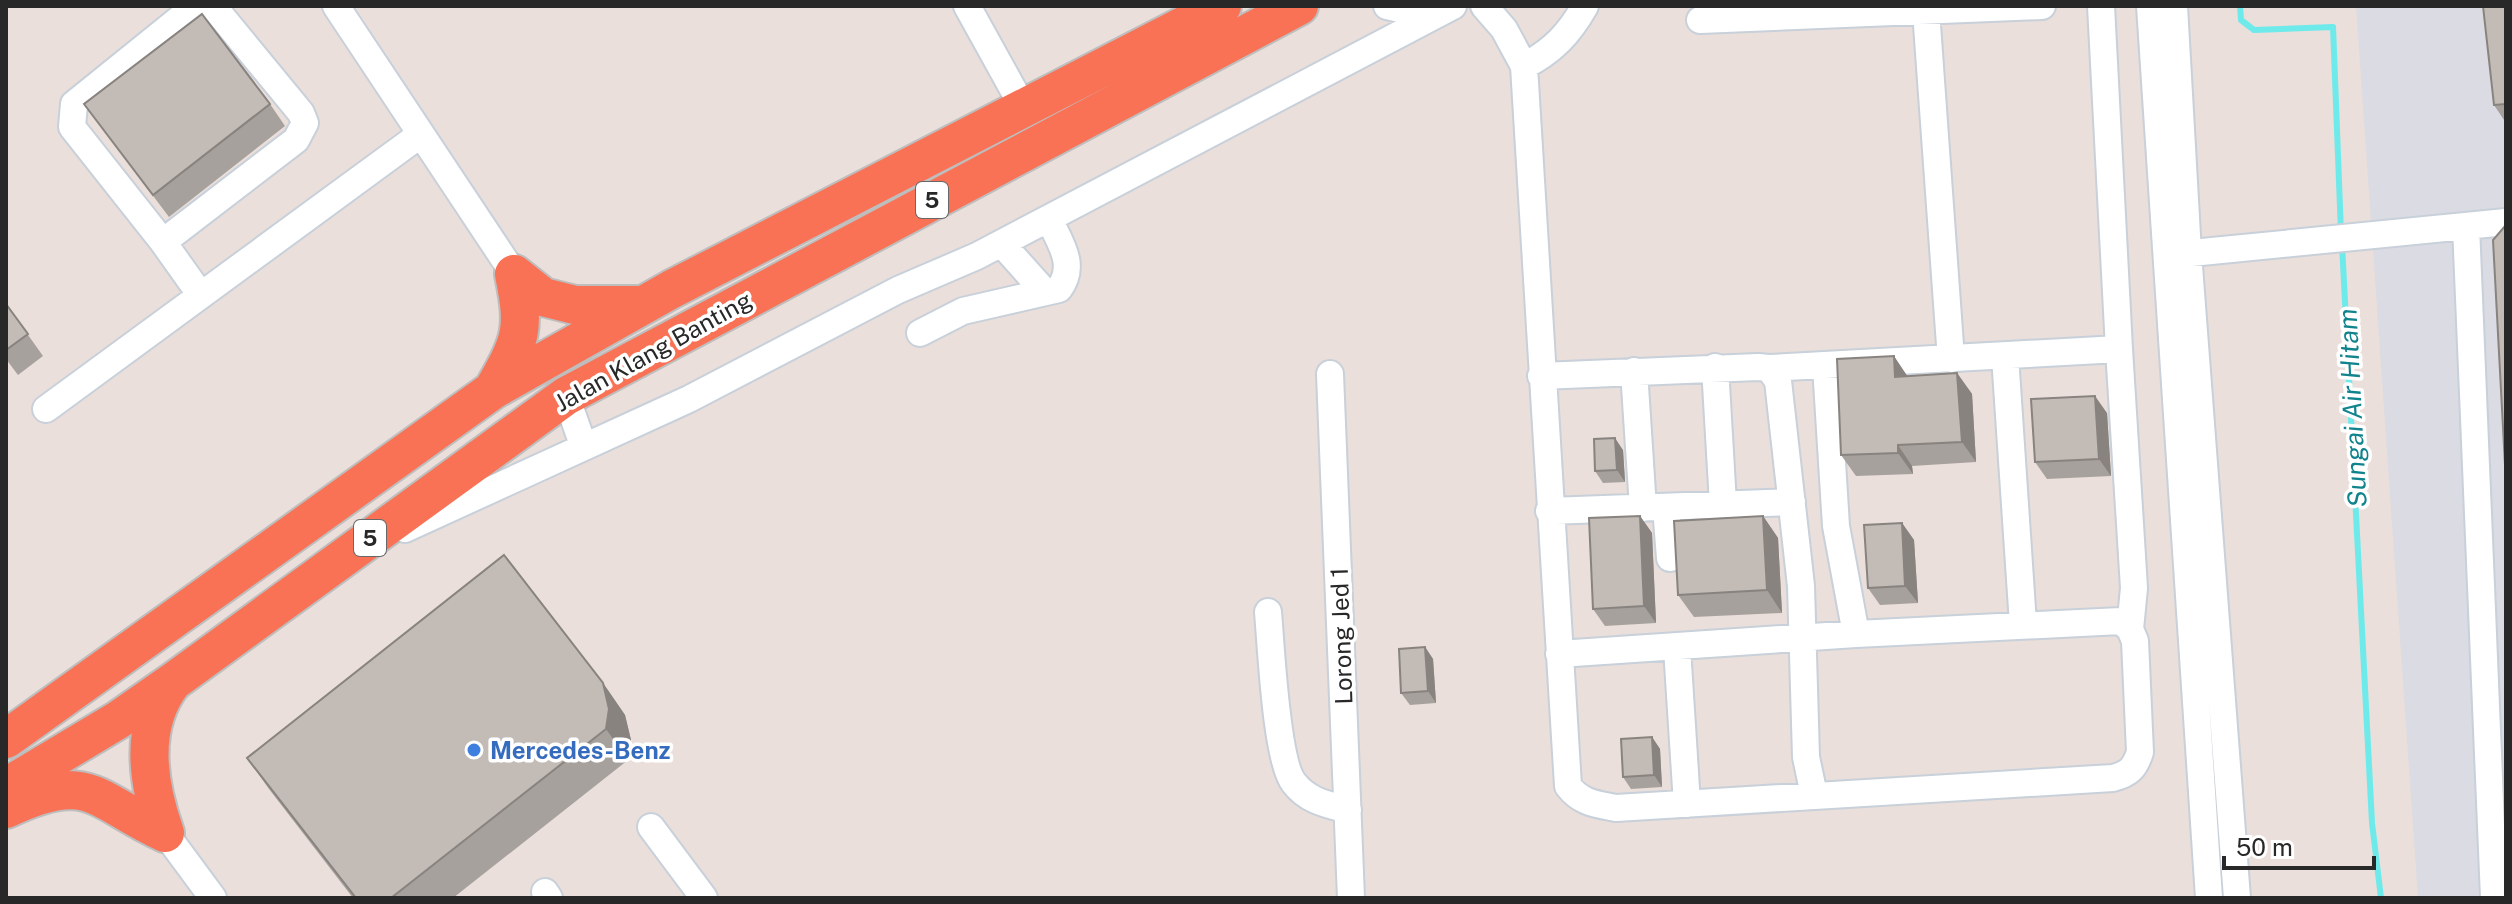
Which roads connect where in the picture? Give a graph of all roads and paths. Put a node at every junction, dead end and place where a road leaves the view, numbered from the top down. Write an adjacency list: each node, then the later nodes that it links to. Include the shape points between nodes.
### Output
1 (336, 6): 18 (street)
2 (967, 6): 17 (street)
3 (1222, 6): 17 (highway, Jalan Klang Banting / 5)
4 (1299, 6): 41 (highway, Jalan Klang Banting / 5)
5 (1387, 6): 13 (street)
6 (1484, 6): 16 (street)
7 (1585, 6): 16 (street, via 1570,32 1547,54)
8 (2042, 6): 12 (street)
9 (2101, 6): 31 (street)
10 (2150, 6): 25 (street)
11 (2174, 6): 25 (street)
12 (1999, 7): 14 (street)
13 (1442, 11): 20 (street)
14 (1926, 11): 15 (street); 33 (street)
15 (1700, 20)
16 (1524, 66): 39 (street)
17 (1024, 109): 19 (highway, Jalan Klang Banting / 5)
18 (421, 134): 26 (street); 28 (street)
19 (868, 188): 29 (highway, Jalan Klang Banting / 5); 41 (highway, via 701,298 584,359 571,373)
20 (1049, 219): 24 (street); 27 (street, via 1069,265 1059,289)
21 (2506, 222): 22 (street)
22 (2466, 226): 25 (street); 50 (street)
23 (163, 242): 23 (street, via 72,127 71,110 193,8 213,6 305,123 296,140); 28 (street)
24 (1002, 244): 27 (street); 43 (street, via 898,290 689,399)
25 (2178, 254): 72 (street); 73 (street)
26 (514, 274): 29 (highway, via 543,297 575,305); 40 (highway, via 521,313 519,345)
27 (1044, 291): 30 (street, via 963,311)
28 (200, 294): 42 (street)
29 (643, 305): 40 (highway, Jalan Klang Banting / 5)
30 (920, 333)
31 (2119, 349): 32 (street); 53 (street, via 2134,588)
32 (2005, 356): 33 (street); 52 (street)
33 (1951, 359): 34 (street)
34 (1826, 366): 36 (street); 54 (street, via 1836,526)
35 (1715, 367): 36 (street); 37 (street); 45 (street)
36 (1769, 368): 44 (street, via 1778,381)
37 (1634, 371): 39 (street); 46 (street)
38 (1330, 374): 65 (street, Lorong Jed 1)
39 (1541, 376): 47 (street)
40 (493, 390): 59 (highway, Jalan Klang Banting / 5)
41 (566, 396): 43 (street); 48 (highway, Jalan Klang Banting / 5)
42 (46, 409)
43 (583, 445): 48 (street)
44 (1792, 502): 45 (street); 55 (street)
45 (1723, 504): 46 (street)
46 (1655, 508): 47 (street); 49 (street)
47 (1549, 511): 57 (street)
48 (347, 555): 58 (highway, Jalan Klang Banting / 5)
49 (1670, 558)
50 (2494, 600): 62 (street)
51 (1268, 612): 65 (street, via 1292,781 1313,801)
52 (2023, 624): 53 (street, via 2121,621); 54 (street)
53 (2130, 629): 61 (street, via 2135,641 2140,752 2125,775)
54 (1856, 634): 55 (street)
55 (1803, 638): 56 (street); 61 (street, via 1806,757)
56 (1677, 648): 57 (street); 63 (street)
57 (1559, 654): 63 (street, via 1568,786 1588,803 1616,808)
58 (174, 681): 60 (highway, Jalan Klang Banting / 5); 68 (highway, via 157,708 149,758)
59 (6, 739)
60 (6, 787)
61 (1814, 795): 63 (street)
62 (2498, 796): 67 (street)
63 (1687, 804)
64 (6, 809): 68 (highway, via 50,792 73,790 99,794)
65 (1348, 810): 71 (street, Lorong Jed 1)
66 (651, 827): 70 (street)
67 (2499, 832): 74 (street)
68 (165, 833): 69 (street)
69 (213, 898)
70 (704, 898)
71 (1351, 898)
72 (2209, 898)
73 (2237, 898)
74 (2494, 898)

